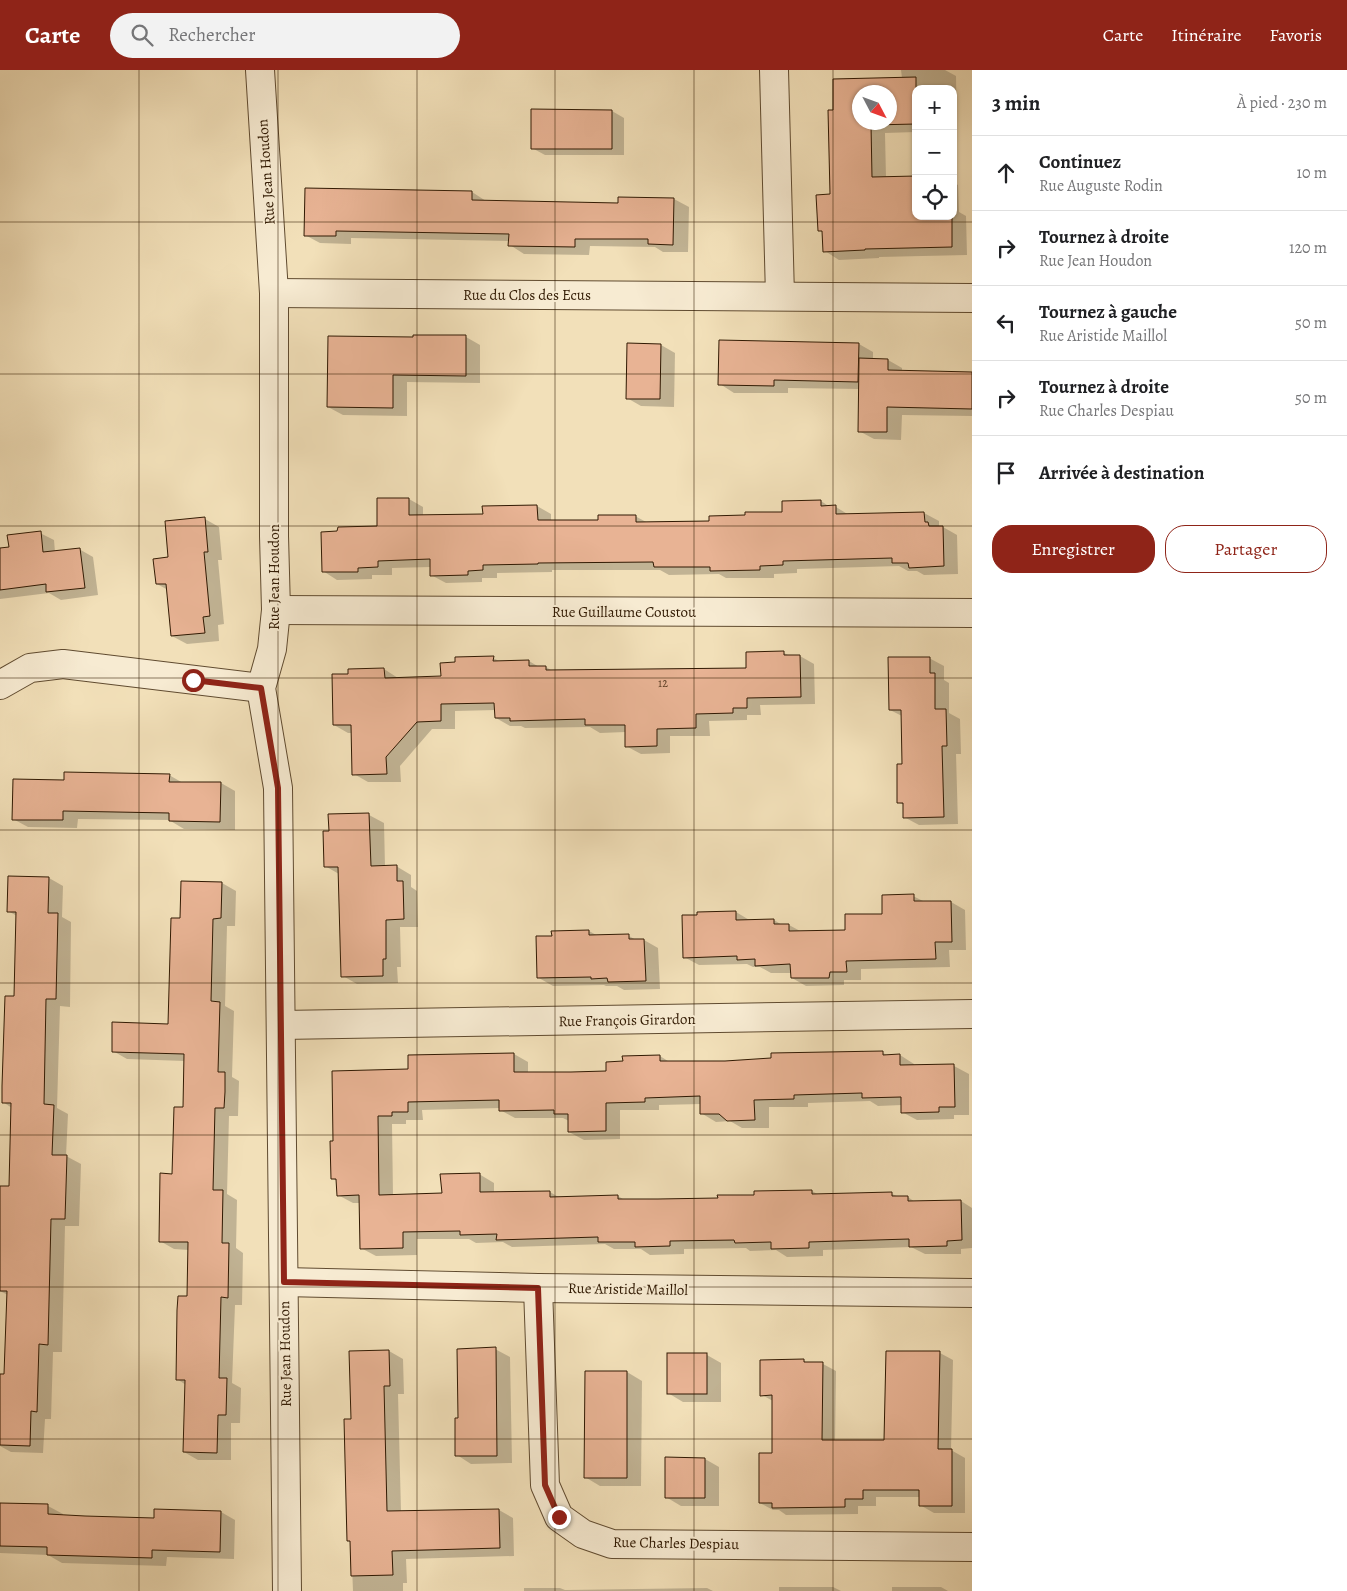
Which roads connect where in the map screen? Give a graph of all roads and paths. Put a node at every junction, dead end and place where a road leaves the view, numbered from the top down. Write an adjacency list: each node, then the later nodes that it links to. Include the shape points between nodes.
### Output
1 (260, 70): 3 (street, Rue Jean Houdon)
2 (774, 70): 4 (street)
3 (274, 293): 4 (street, Rue du Clos des Ecus); 6 (street, Rue Jean Houdon)
4 (780, 296): 5 (street, Rue du Clos des Ecus)
5 (972, 298)
6 (276, 610): 7 (street, Rue Guillaume Coustou); 9 (street, Rue Jean Houdon, via 272,649)
7 (972, 613)
8 (0, 685): 9 (street, via 30,668 63,664)
9 (261, 688): 11 (street, Rue Jean Houdon, via 278,788)
10 (972, 1014): 11 (street, Rue François Girardon)
11 (282, 1025): 12 (street, Rue Jean Houdon)
12 (284, 1282): 13 (street, Rue Aristide Maillol); 16 (street, Rue Jean Houdon)
13 (538, 1288): 14 (street, Rue Aristide Maillol); 15 (street, Rue Charles Despiau, via 545,1485 559,1517 583,1534 612,1544)
14 (972, 1293)
15 (972, 1547)
16 (287, 1591)

